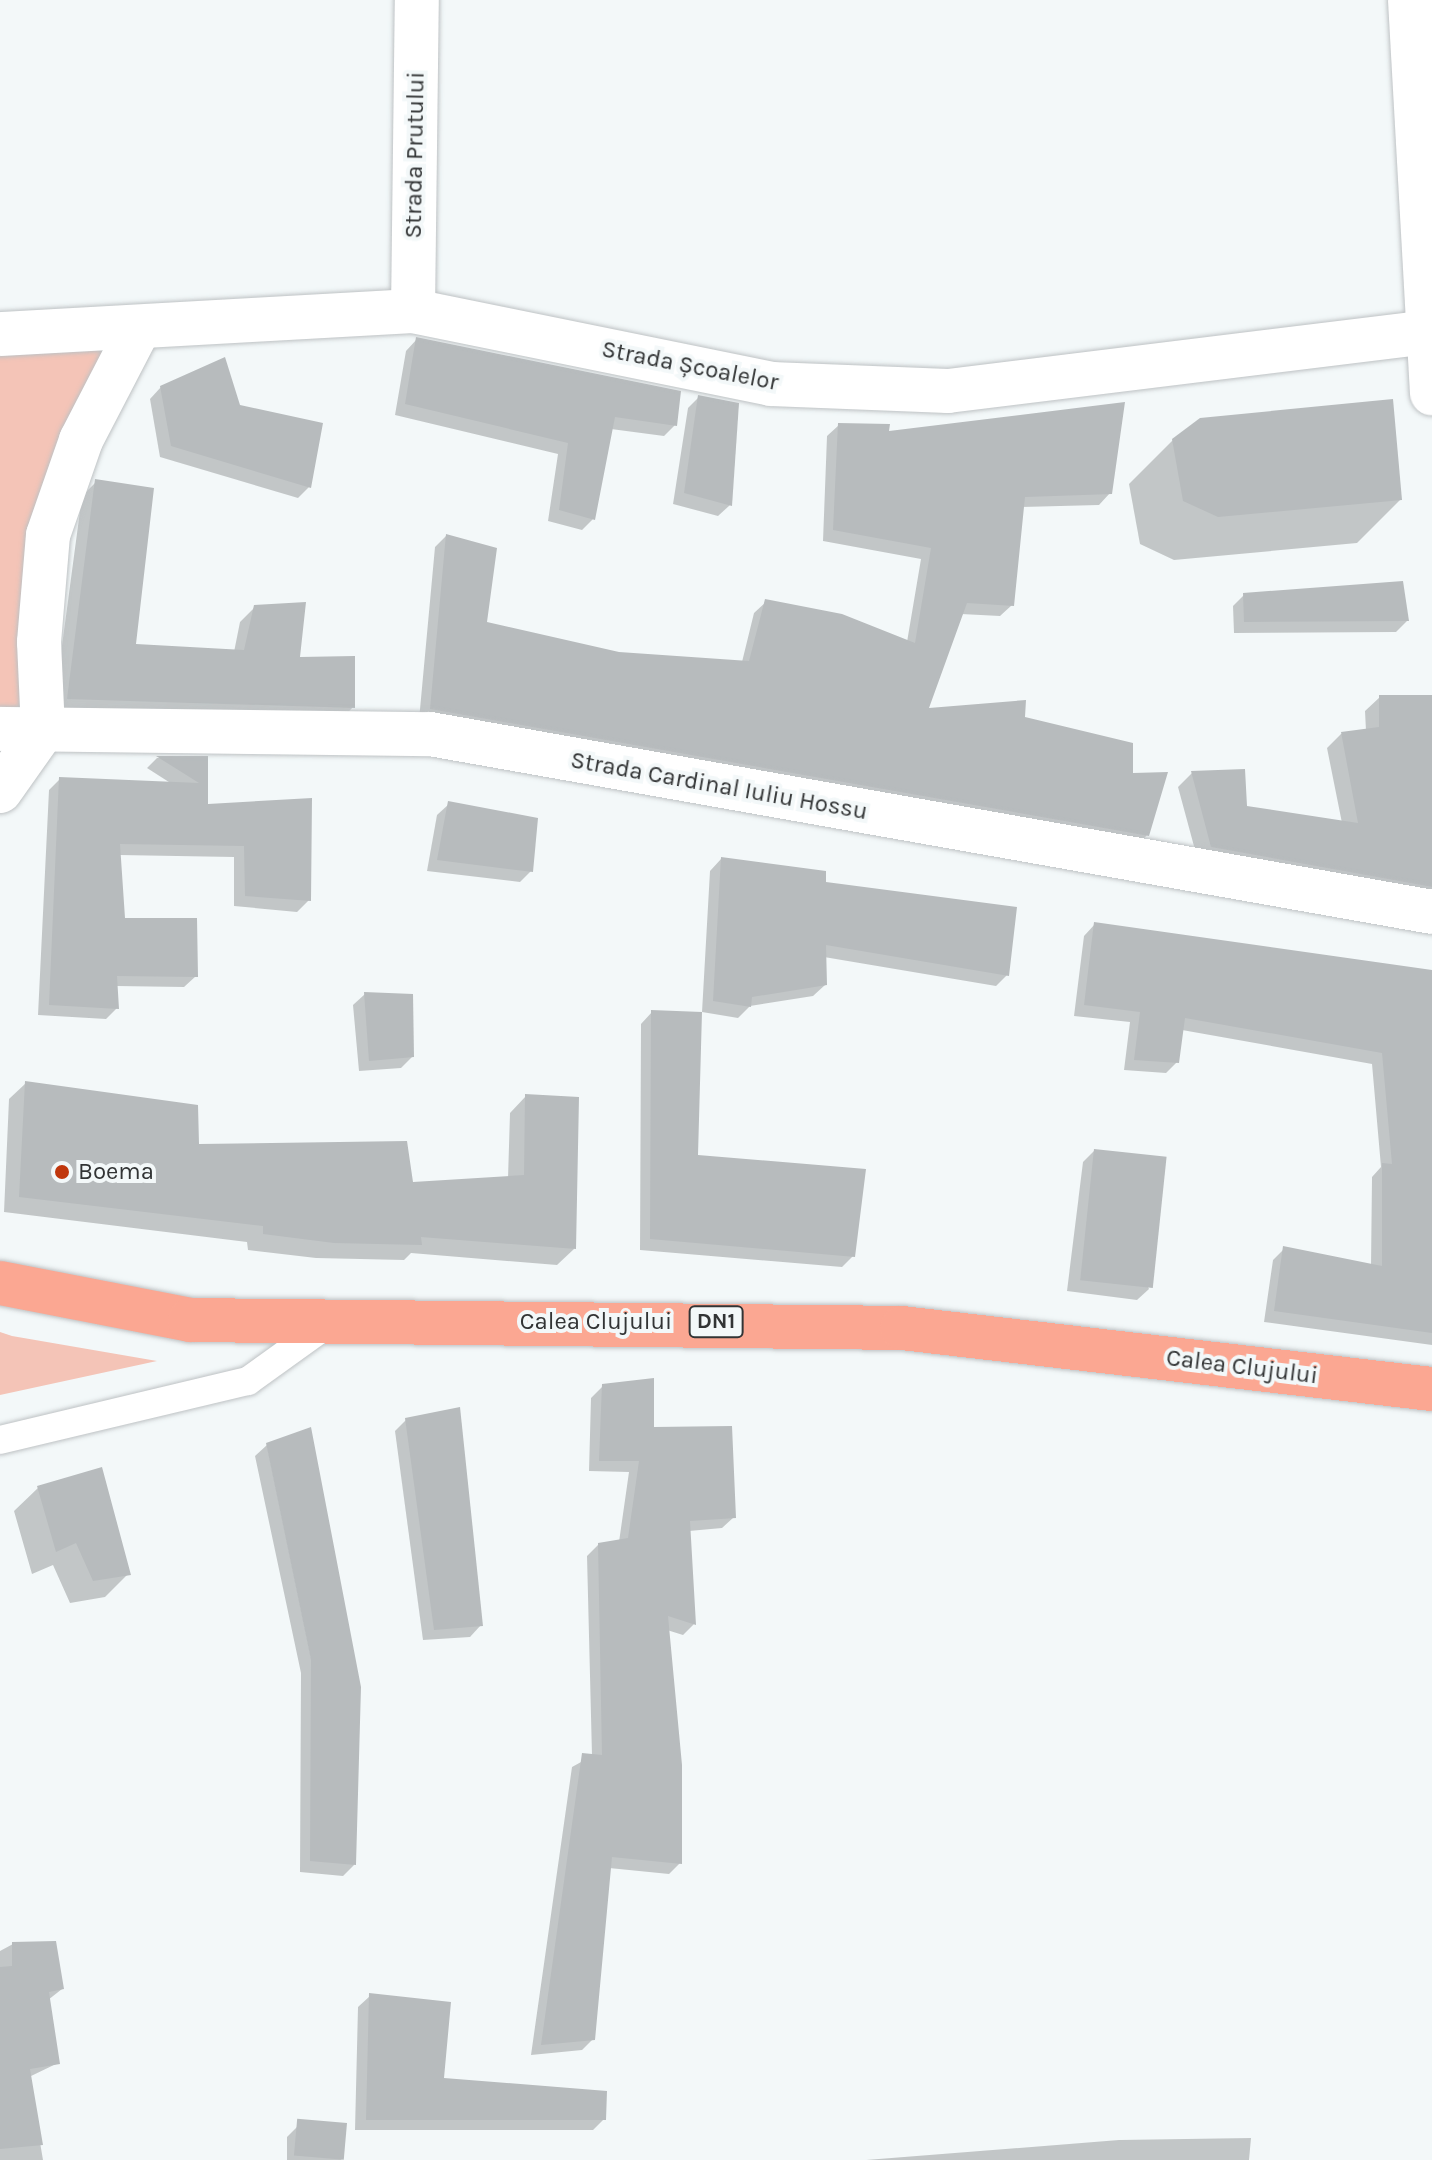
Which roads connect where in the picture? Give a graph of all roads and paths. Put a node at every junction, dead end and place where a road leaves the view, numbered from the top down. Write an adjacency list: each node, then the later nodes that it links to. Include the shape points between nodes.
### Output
1 (417, 0): 4 (street, Strada Prutului)
2 (1410, 0): 3 (street)
3 (1421, 61): 6 (street)
4 (413, 311): 5 (street, Strada Școalelor); 6 (street, Strada Școalelor, via 771,384 948,391)
5 (137, 332): 7 (street, Strada Școalelor); 10 (street, via 81,440 48,535 39,642)
6 (1428, 332): 8 (street)
7 (0, 334)
8 (1432, 393)
9 (0, 729): 10 (street, Strada Cardinal Iuliu Hossu)
10 (43, 730): 11 (street); 12 (street, Strada Cardinal Iuliu Hossu, via 430,734)
11 (0, 791)
12 (1432, 912)
13 (0, 1283): 14 (main road, Calea Clujului / DN1, via 190,1320)
14 (334, 1320): 15 (main road, Calea Clujului / DN1, via 902,1328); 16 (lane, via 248,1381)
15 (1432, 1389)
16 (0, 1440)

